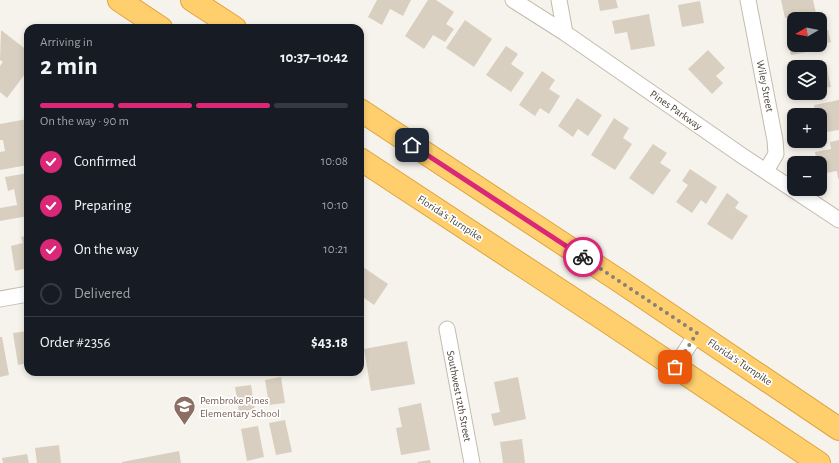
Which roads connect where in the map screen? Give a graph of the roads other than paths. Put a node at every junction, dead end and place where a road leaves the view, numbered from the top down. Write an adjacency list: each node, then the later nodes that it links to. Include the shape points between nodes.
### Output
1 (118, 0): 6 (highway)
2 (192, 0): 7 (highway)
3 (513, 0): 8 (street, Pines Parkway)
4 (559, 0): 8 (street)
5 (748, 0): 11 (street, Wiley Street, via 775,140 776,154)
6 (155, 24)
7 (229, 24)
8 (565, 34): 11 (street, Pines Parkway)
9 (364, 113): 16 (highway, Florida's Turnpike)
10 (364, 162): 17 (highway, Florida's Turnpike)
11 (766, 171): 12 (street, Pines Parkway)
12 (839, 220)
13 (24, 295): 14 (street)
14 (0, 299)
15 (447, 329): 19 (street, Southwest 12th Street)
16 (697, 333): 17 (street); 18 (highway, Florida's Turnpike)
17 (675, 367): 20 (highway, Florida's Turnpike)
18 (839, 429)
19 (472, 463)
20 (819, 463)

